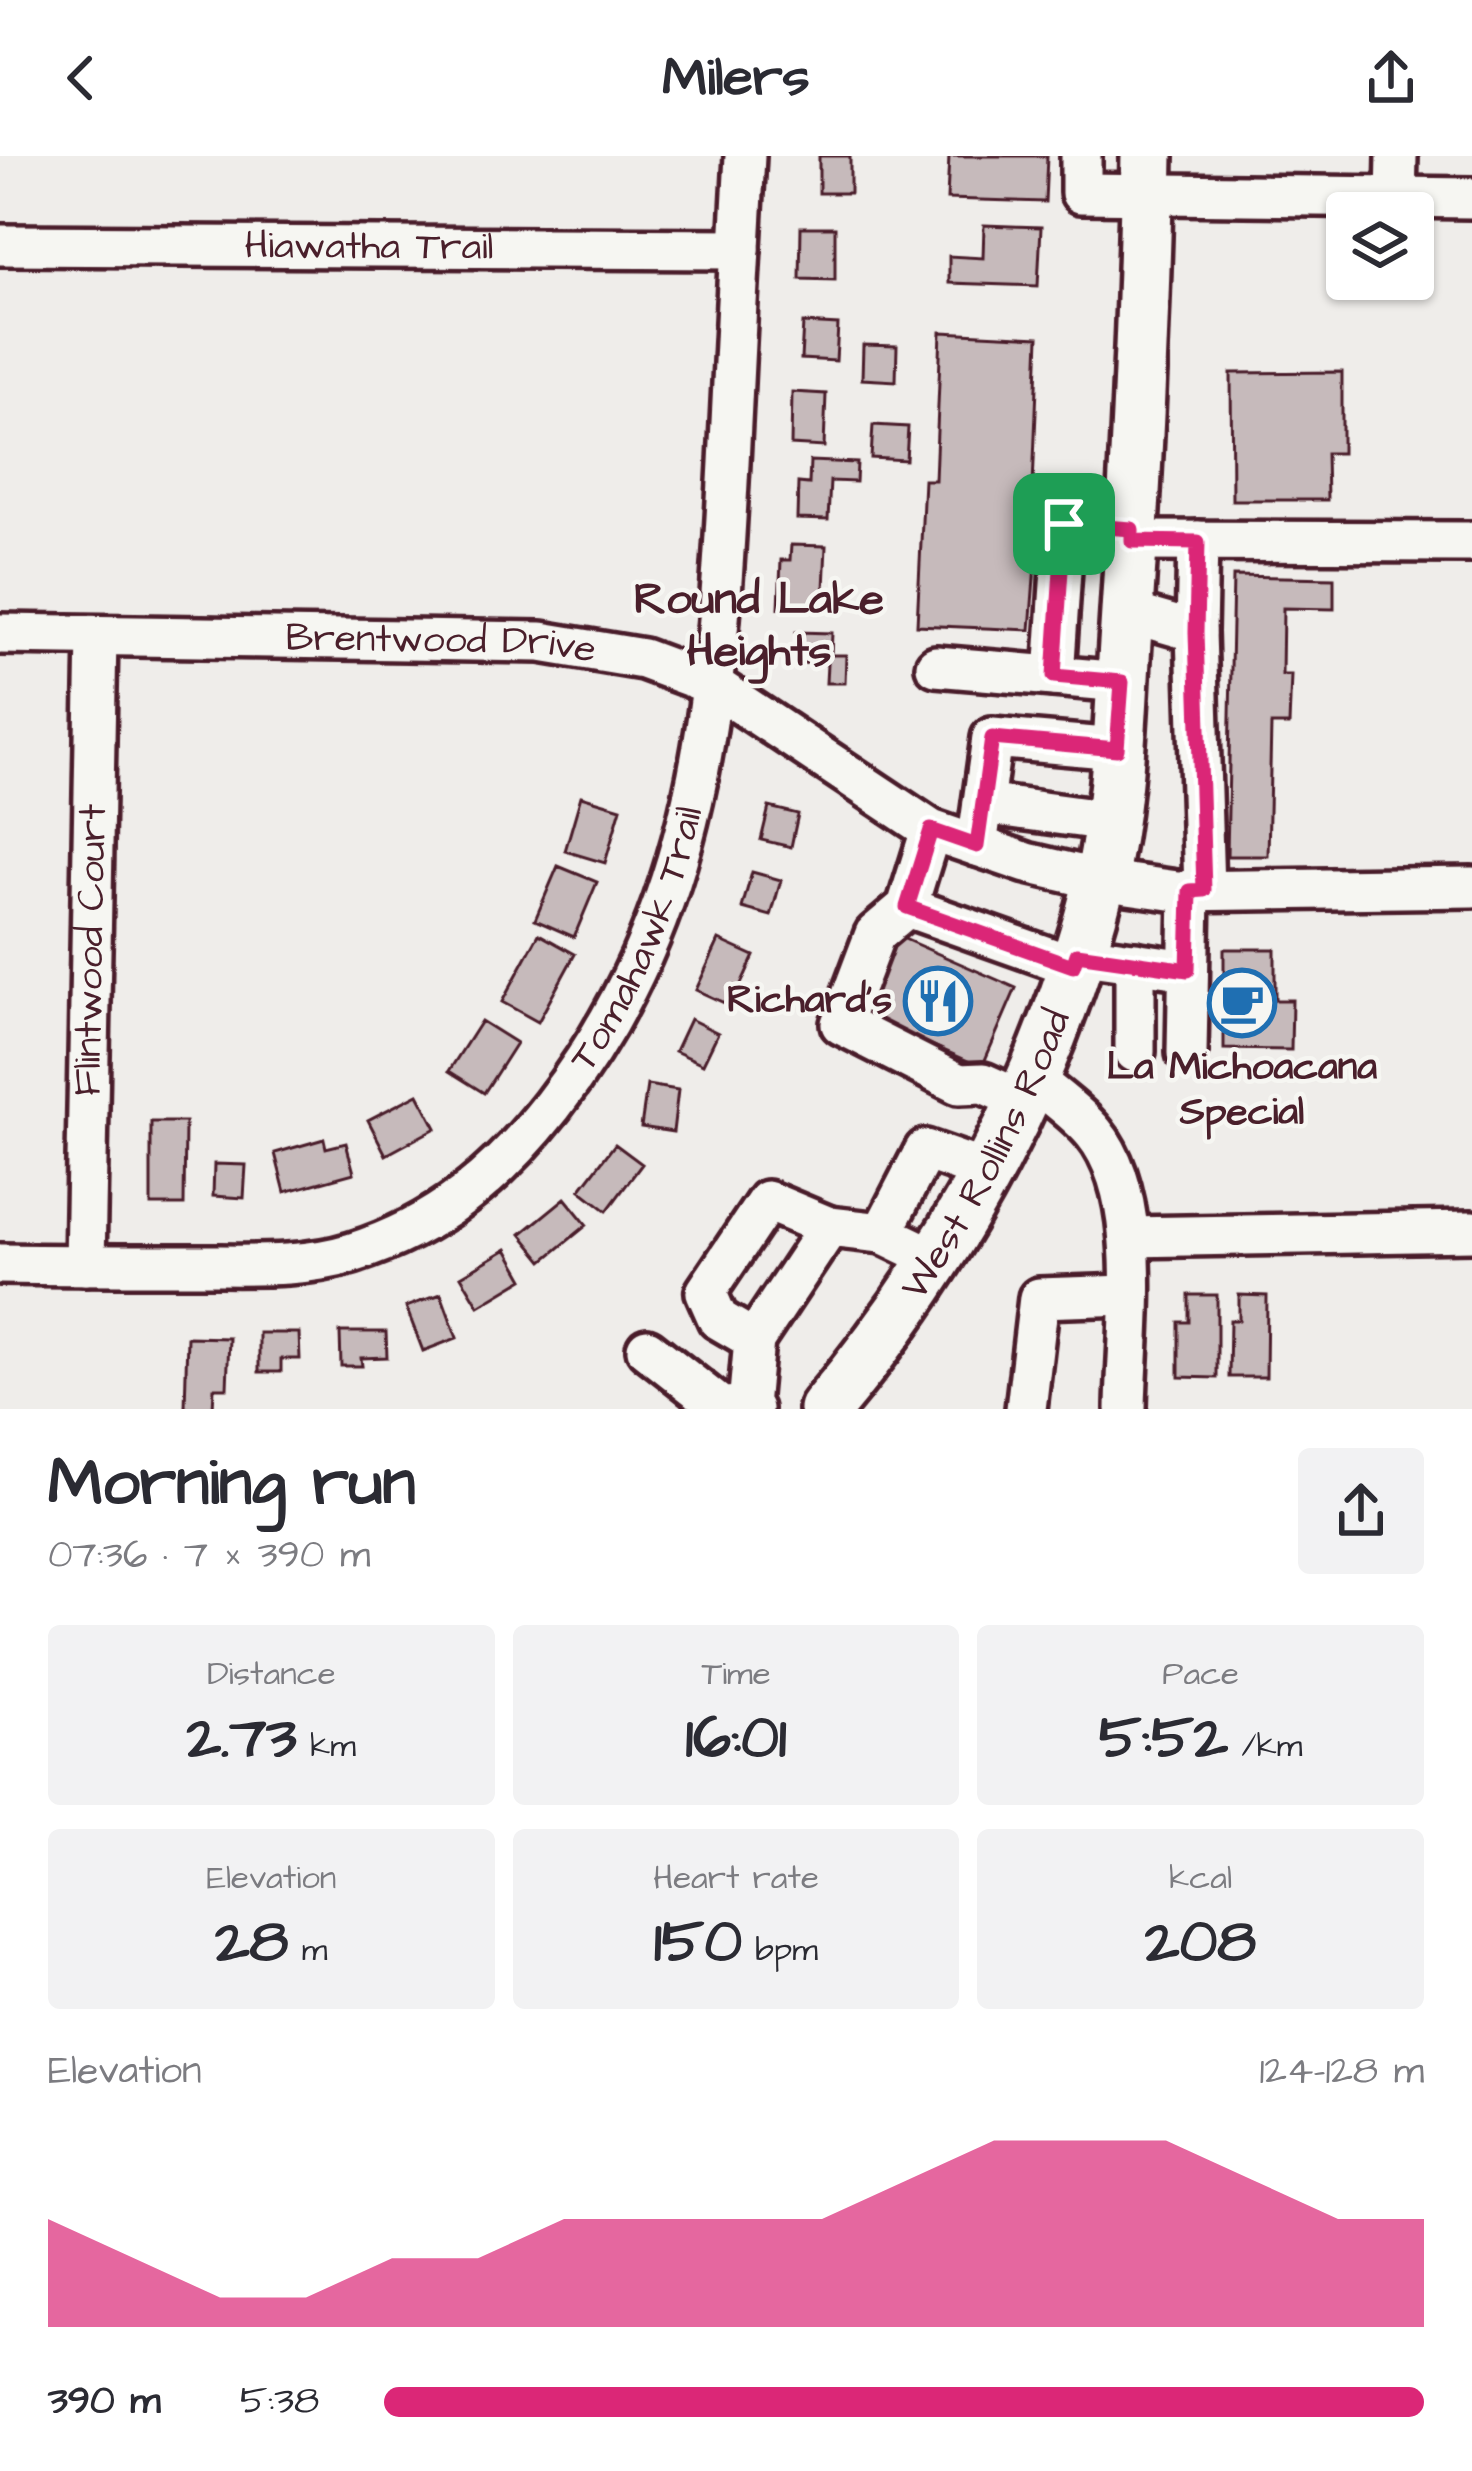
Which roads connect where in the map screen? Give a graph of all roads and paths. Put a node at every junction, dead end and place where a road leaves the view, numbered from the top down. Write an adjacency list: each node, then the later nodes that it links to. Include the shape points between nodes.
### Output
1 (745, 156): 10 (street, Tomahawk Trail)
2 (1081, 156): 4 (street, via 1081,194)
3 (1397, 156): 6 (street)
4 (1147, 176): 5 (street); 11 (main road, West Rollins Road)
5 (1328, 192)
6 (1396, 192)
7 (1434, 198): 8 (street)
8 (1472, 198)
9 (0, 245): 10 (street, Hiawatha Trail)
10 (740, 249): 21 (street, Tomahawk Trail)
11 (1132, 535): 12 (street); 14 (main road, West Rollins Road); 19 (street, via 1064,524)
12 (1198, 542): 13 (street); 15 (street)
13 (1472, 542)
14 (1127, 612): 15 (street); 20 (main road, West Rollins Road)
15 (1196, 632): 29 (street)
16 (0, 634): 17 (street, Brentwood Drive)
17 (98, 636): 21 (street, Brentwood Drive, via 541,642 643,659); 44 (street, Flintwood Court)
18 (936, 666): 19 (street)
19 (1054, 676): 20 (street)
20 (1122, 682): 22 (main road, West Rollins Road)
21 (713, 685): 25 (street, Brentwood Drive); 44 (street, Tomahawk Trail, via 670,889 625,995 576,1076 520,1148 470,1195 351,1254 306,1262)
22 (1117, 749): 23 (street, via 992,738); 24 (main road, West Rollins Road)
23 (983, 804): 24 (street); 26 (street)
24 (1109, 821): 27 (main road, West Rollins Road)
25 (931, 830): 26 (street, Brentwood Drive); 30 (street)
26 (977, 846): 27 (street, Brentwood Drive)
27 (1100, 880): 29 (street, Brentwood Drive); 31 (main road, West Rollins Road)
28 (1472, 887): 29 (street, Brentwood Drive)
29 (1197, 891): 33 (street)
30 (907, 907): 31 (street); 36 (street, via 875,934 841,1024 959,1084)
31 (1075, 960): 32 (street); 36 (main road, West Rollins Road)
32 (1135, 962): 33 (street); 34 (street)
33 (1188, 970): 35 (street)
34 (1135, 1052)
35 (1187, 1053)
36 (1026, 1088): 37 (main road, West Rollins Road); 41 (street, via 1096,1134 1116,1174)
37 (988, 1172): 40 (street, via 926,1150); 42 (main road, West Rollins Road)
38 (829, 1227): 40 (street); 46 (street); 46 (street, via 767,1201 706,1292 718,1318)
39 (1472, 1232): 41 (street)
40 (882, 1233): 42 (street)
41 (1129, 1237): 45 (street)
42 (938, 1260): 49 (main road, West Rollins Road)
43 (0, 1264): 44 (street, Tomahawk Trail)
44 (85, 1265)
45 (1128, 1295): 50 (street, via 1039,1298); 51 (street)
46 (754, 1340): 48 (street)
47 (647, 1349): 48 (street, via 721,1407)
48 (750, 1408)
49 (825, 1409)
50 (1026, 1409)
51 (1126, 1409)

